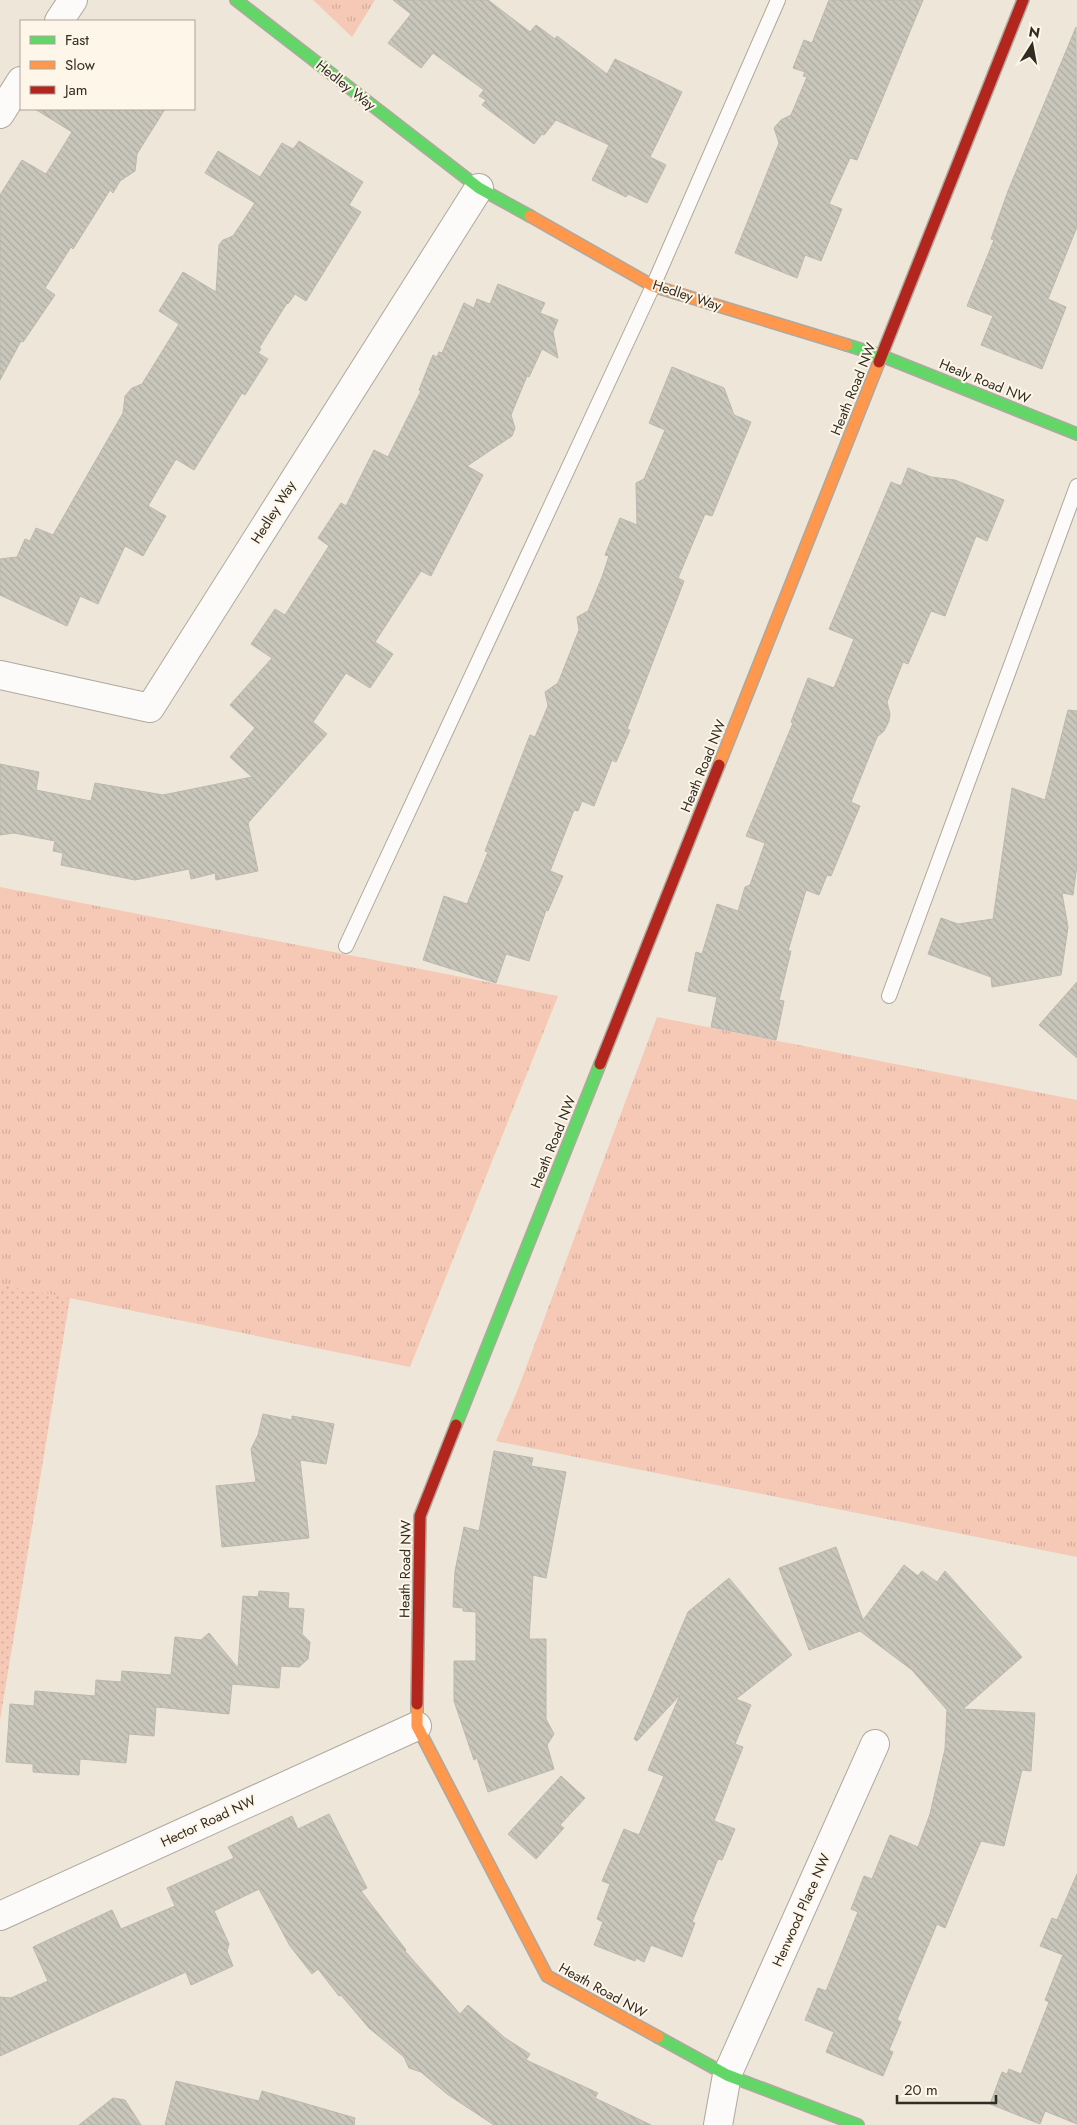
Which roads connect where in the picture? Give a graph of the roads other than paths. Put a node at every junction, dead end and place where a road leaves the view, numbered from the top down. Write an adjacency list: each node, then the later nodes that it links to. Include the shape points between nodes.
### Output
1 (73, 0): 5 (street)
2 (236, 0): 8 (street, Hedley Way)
3 (778, 0): 9 (lane)
4 (1024, 0): 10 (street, Heath Road NW)
5 (60, 20)
6 (20, 83): 7 (street)
7 (0, 114)
8 (479, 188): 9 (street, Hedley Way); 13 (street, Hedley Way, via 150,708)
9 (653, 286): 10 (street, Hedley Way); 14 (lane)
10 (882, 356): 11 (street, Healy Road NW); 16 (street, Heath Road NW, via 420,1516)
11 (1077, 434)
12 (1077, 486): 15 (lane)
13 (0, 675)
14 (346, 946)
15 (889, 996)
16 (417, 1726): 18 (street, Hector Road NW); 19 (street, Heath Road NW, via 546,1976)
17 (875, 1744): 19 (street, Henwood Place NW)
18 (0, 1916)
19 (728, 2075): 20 (street, Henwood Place NW); 21 (street, Heath Road NW)
20 (718, 2125)
21 (858, 2125)

